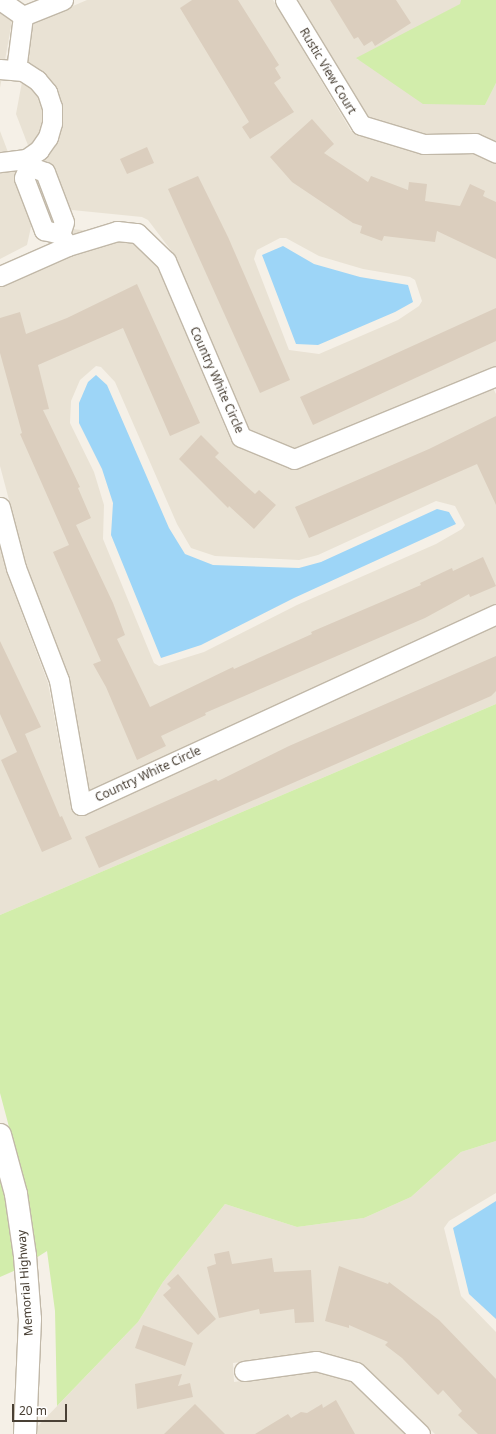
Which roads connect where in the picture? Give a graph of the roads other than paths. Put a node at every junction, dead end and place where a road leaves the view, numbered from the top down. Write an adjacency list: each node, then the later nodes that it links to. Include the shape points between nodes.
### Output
1 (0, 0): 4 (street)
2 (62, 0): 4 (street)
3 (285, 0): 6 (street, Rustic View Court, via 360,125 424,144 475,143)
4 (24, 16): 5 (street)
5 (8, 69): 8 (street, via 37,80 47,92 52,107 52,123 48,137)
6 (496, 153)
7 (0, 162): 8 (street)
8 (28, 162): 9 (street, via 45,172 64,222)
9 (64, 240): 10 (street, Country White Circle); 11 (street, Country White Circle, via 117,231 137,233 160,253 166,261 241,437 294,459)
10 (0, 276)
11 (496, 376)
12 (0, 507): 13 (street, Country White Circle, via 16,568 59,680 81,805)
13 (496, 614)
14 (0, 1135): 16 (street, Memorial Highway, via 16,1194 25,1256 30,1319)
15 (244, 1371): 17 (street, via 316,1361 356,1372)
16 (25, 1434)
17 (420, 1434)

